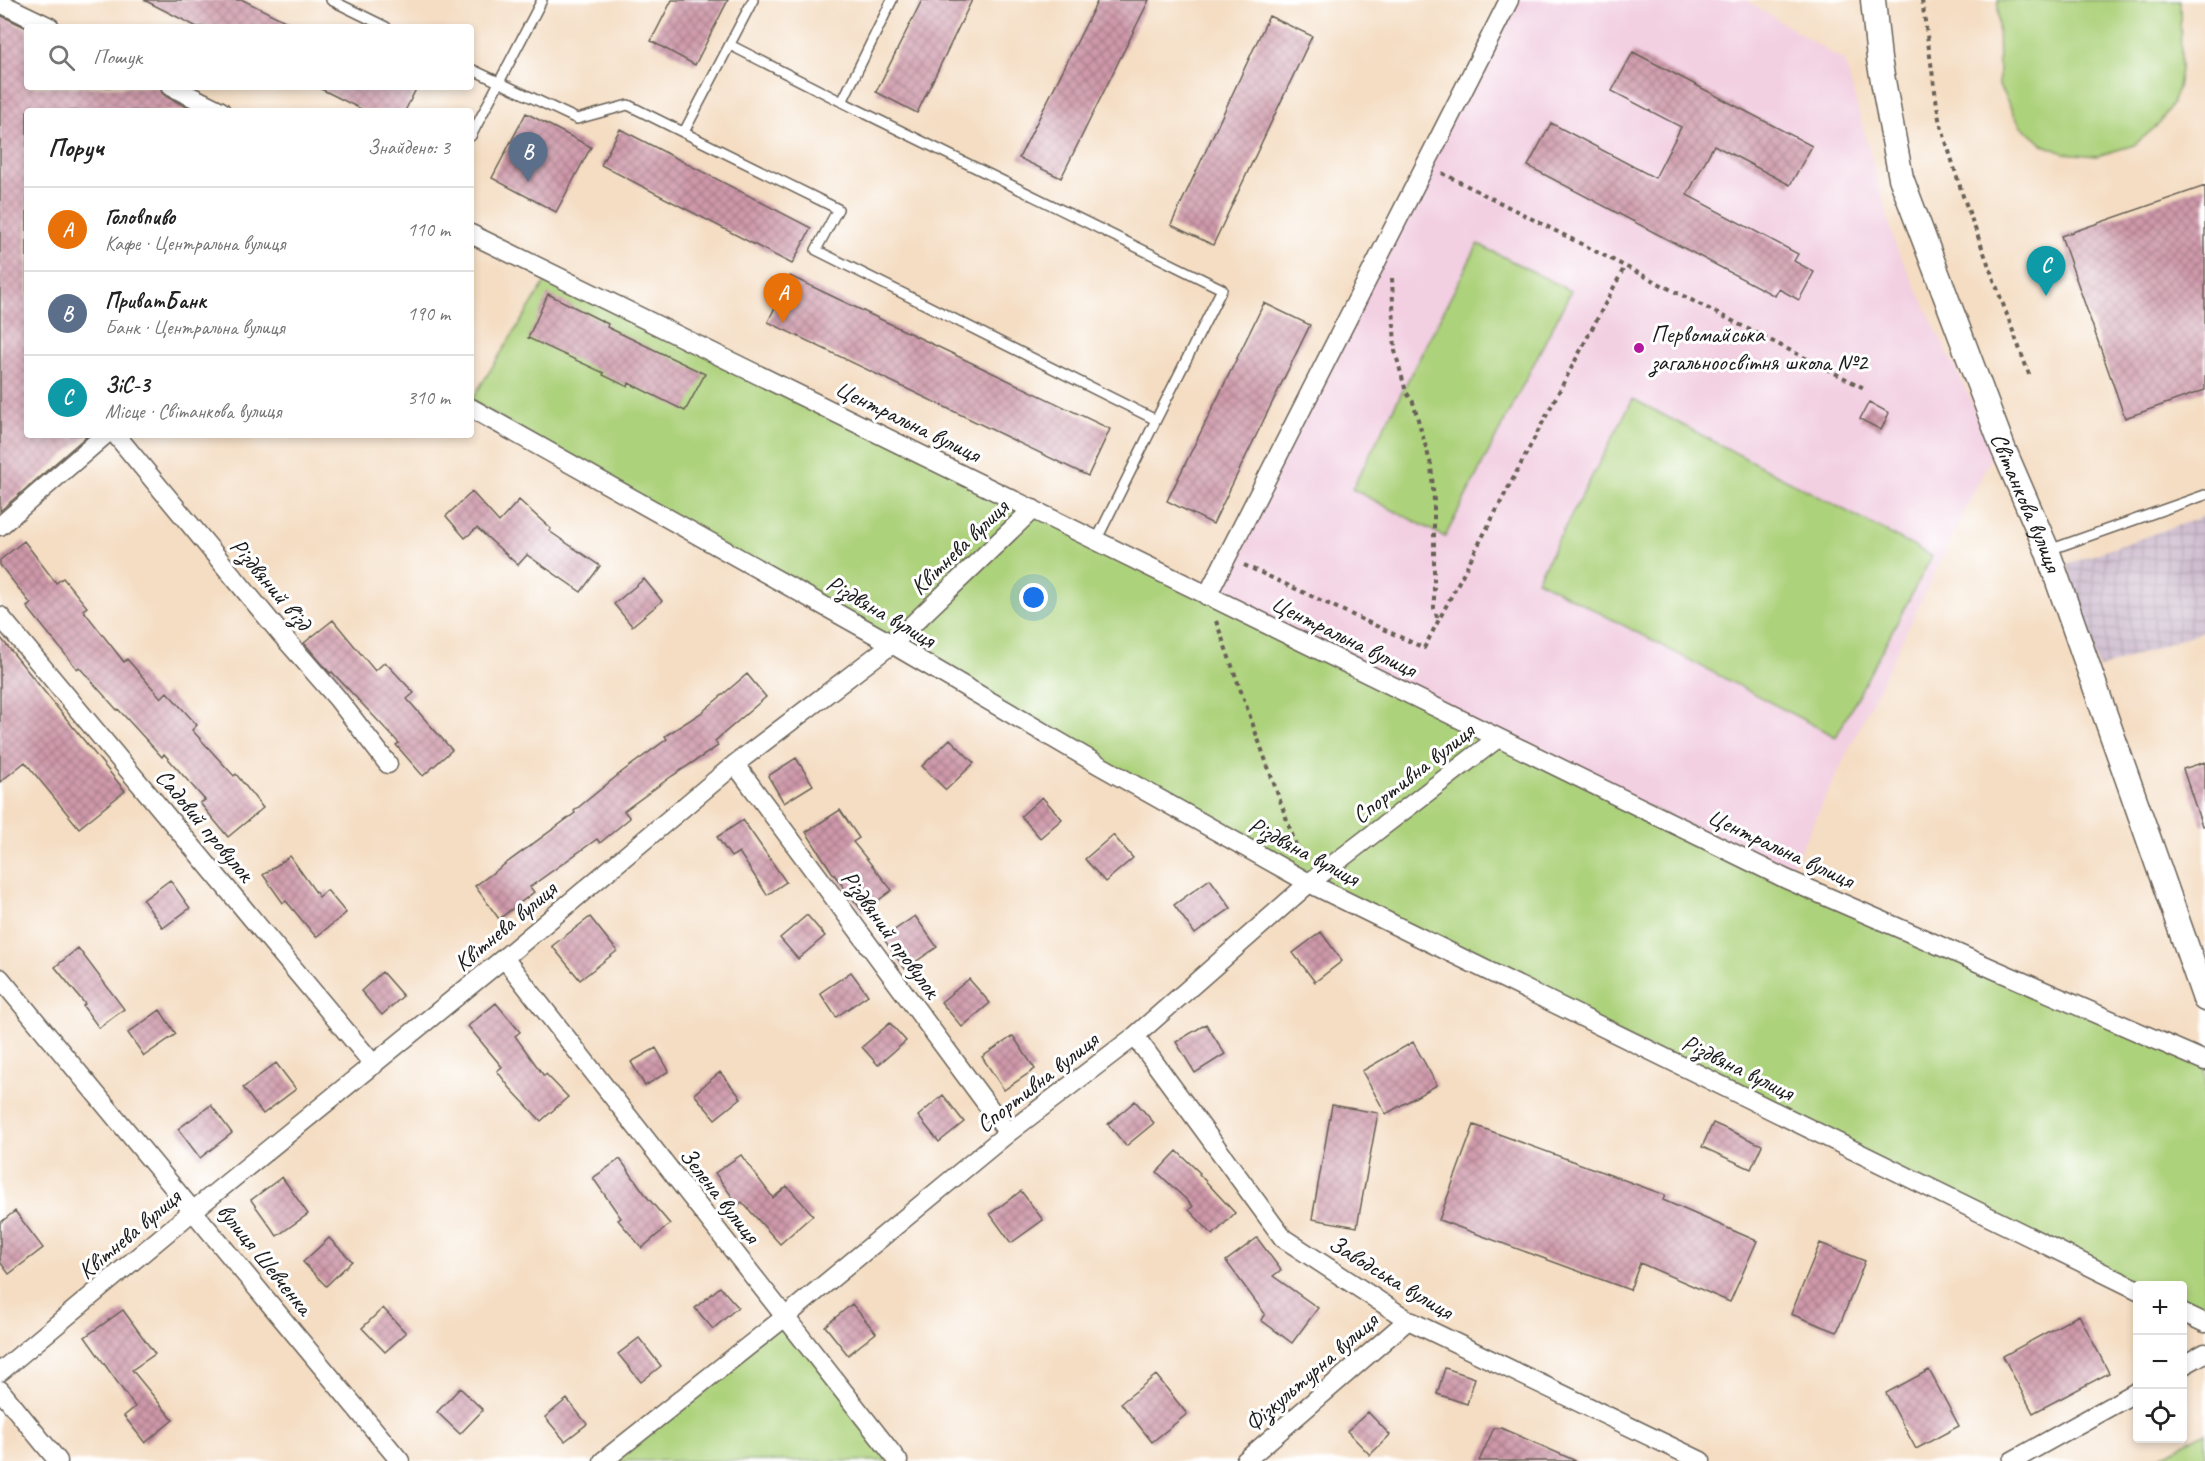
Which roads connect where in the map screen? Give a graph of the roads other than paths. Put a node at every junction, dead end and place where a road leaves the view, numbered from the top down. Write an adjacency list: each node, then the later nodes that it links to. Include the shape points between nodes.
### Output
1 (331, 0): 9 (lane)
2 (542, 0): 12 (lane)
3 (753, 0): 10 (lane)
4 (892, 0): 14 (lane)
5 (1509, 0): 28 (street)
6 (1873, 0): 27 (street, Світанкова вулиця, via 1879,59 1901,178 2003,448)
7 (0, 3): 8 (street)
8 (44, 24)
9 (380, 24)
10 (730, 45): 14 (lane); 17 (lane)
11 (474, 70): 12 (lane)
12 (499, 82): 16 (lane); 17 (lane, via 577,119 628,105)
13 (178, 90): 15 (street)
14 (842, 102): 20 (lane, via 1222,289)
15 (215, 108)
16 (474, 130)
17 (684, 132): 20 (lane, via 838,209 816,250)
18 (474, 235): 24 (street, Центральна вулиця)
19 (474, 410): 30 (street, Різдвяна вулиця)
20 (1155, 420): 26 (lane)
21 (102, 438): 25 (street)
22 (118, 438): 32 (street, Різдвяний в'їзд, via 338,698)
23 (2205, 495): 27 (lane)
24 (1033, 509): 26 (street, Центральна вулиця); 30 (street, Квітнева вулиця)
25 (0, 526)
26 (1096, 541): 28 (street, Центральна вулиця)
27 (2047, 550): 37 (street, Світанкова вулиця)
28 (1207, 596): 31 (street, Центральна вулиця)
29 (0, 616): 40 (street, Садовий провулок)
30 (892, 644): 33 (street, Квітнева вулиця); 34 (street, Різдвяна вулиця)
31 (1498, 738): 34 (street, Спортивна вулиця); 39 (street, Центральна вулиця, via 1786,879)
32 (388, 764)
33 (735, 764): 35 (street, Квітнева вулиця); 41 (street, Різдвяний провулок)
34 (1309, 883): 38 (street, Спортивна вулиця); 43 (street, Різдвяна вулиця)
35 (504, 958): 40 (street, Квітнева вулиця); 45 (street, Зелена вулиця)
36 (0, 978): 42 (street, вулиця Шевченка)
37 (2205, 999)
38 (1135, 1036): 41 (street, Спортивна вулиця); 46 (street, Заводська вулиця, via 1283,1238)
39 (2205, 1061)
40 (374, 1065): 42 (street, Квітнева вулиця)
41 (1008, 1133): 45 (street, Спортивна вулиця)
42 (194, 1210): 50 (street, Квітнева вулиця); 54 (street, вулиця Шевченка)
43 (2133, 1288)
44 (2187, 1314): 47 (street)
45 (785, 1317): 55 (street, Спортивна вулиця); 56 (street, Зелена вулиця)
46 (1408, 1320): 57 (street, Фізкультурна вулиця); 58 (street, Заводська вулиця)
47 (2205, 1323)
48 (2205, 1353): 49 (street)
49 (2187, 1363)
50 (0, 1372)
51 (0, 1390): 53 (street)
52 (2133, 1394): 59 (street)
53 (57, 1461)
54 (400, 1461)
55 (603, 1461)
56 (898, 1461)
57 (1245, 1461)
58 (1701, 1461)
59 (2012, 1461)

